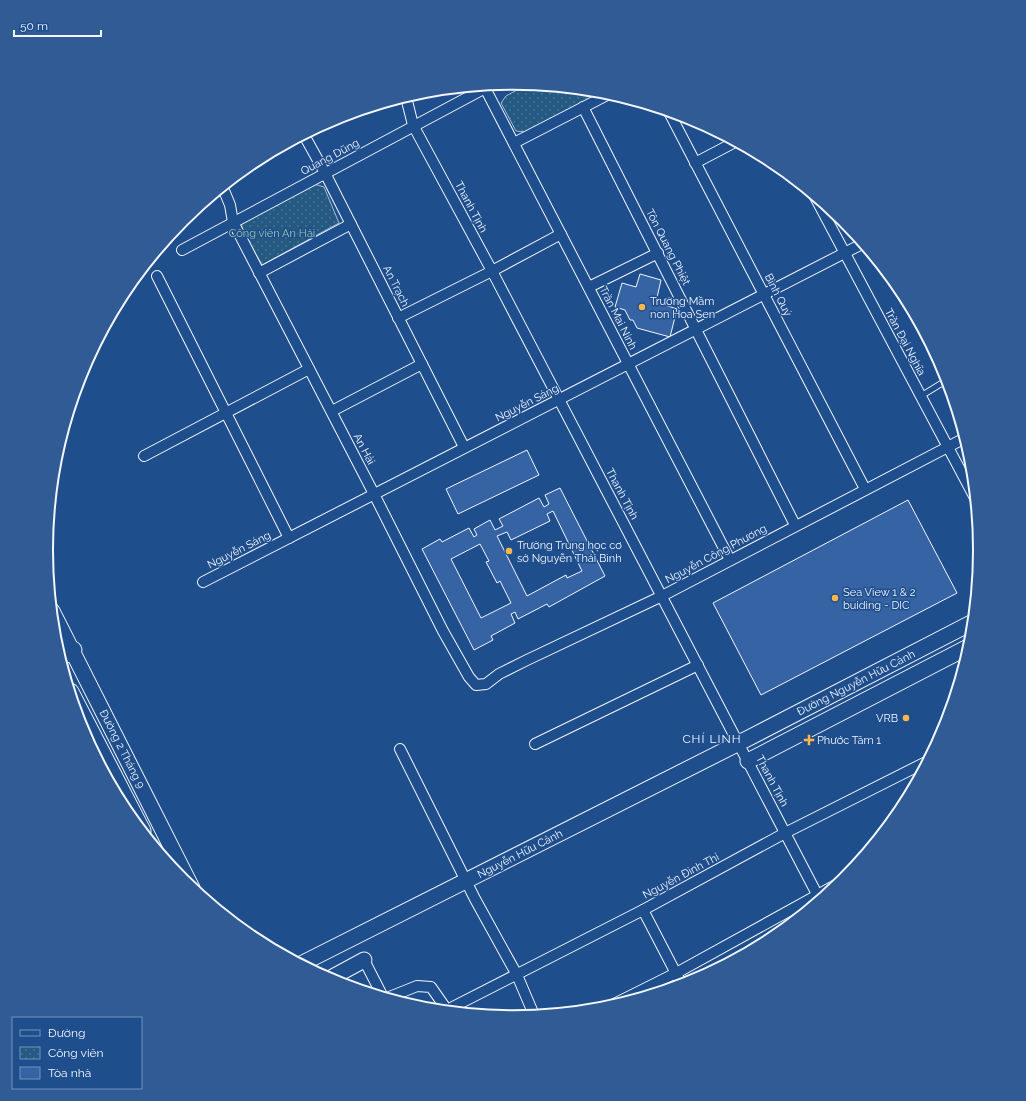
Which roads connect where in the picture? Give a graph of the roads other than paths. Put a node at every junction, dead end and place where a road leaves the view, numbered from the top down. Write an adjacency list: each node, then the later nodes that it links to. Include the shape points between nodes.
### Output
1 (478, 91): 7 (street, Quang Dũng)
2 (489, 91): 9 (street, Trần Mai Ninh)
3 (600, 98): 5 (street)
4 (407, 103): 7 (street, Thanh Tịnh)
5 (583, 107): 9 (street); 21 (street, Tôn Quang Phiệt)
6 (673, 120): 11 (street, Bình Quý)
7 (413, 125): 12 (street, Quang Dũng); 22 (street, Thanh Tịnh)
8 (307, 140): 12 (street, An Trạch)
9 (514, 143): 17 (street, Trần Mai Ninh)
10 (729, 145): 11 (street)
11 (695, 163): 26 (street, Bình Quý)
12 (325, 173): 15 (street, Quang Dũng); 16 (street, An Trạch)
13 (225, 193): 15 (street, An Hải)
14 (822, 210): 20 (street, Trần Đại Nghĩa)
15 (233, 222): 19 (street, Quang Dũng); 23 (street, An Hải)
16 (351, 224): 23 (street); 27 (street, An Trạch)
17 (561, 234): 22 (street); 25 (street, Trần Mai Ninh)
18 (858, 246): 20 (street, Nguyễn Sáng)
19 (182, 250)
20 (844, 253): 26 (street, Nguyễn Sáng); 33 (street, Trần Đại Nghĩa)
21 (658, 254): 25 (street); 28 (street, Tôn Quang Phiệt)
22 (492, 271): 27 (street); 34 (street, Thanh Tịnh)
23 (259, 273): 31 (street, An Hải)
24 (157, 276): 36 (street)
25 (589, 287): 30 (street, Trần Mai Ninh)
26 (764, 294): 28 (street, Nguyễn Sáng); 42 (street, Bình Quý)
27 (398, 318): 29 (street, An Trạch)
28 (696, 329): 30 (street, Nguyễn Sáng); 44 (street, Tôn Quang Phiệt)
29 (422, 364): 35 (street); 38 (street, An Trạch)
30 (628, 364): 34 (street, Nguyễn Sáng); 46 (street, Trần Mai Ninh)
31 (309, 369): 35 (street, An Hải); 36 (street)
32 (942, 383): 33 (lane)
33 (921, 396): 39 (street, Trần Đại Nghĩa)
34 (559, 400): 38 (street, Nguyễn Sáng); 48 (street, Thanh Tịnh)
35 (332, 412): 43 (street, An Hải)
36 (226, 413): 40 (street); 45 (street)
37 (959, 441): 39 (street, Nguyễn Công Phương)
38 (464, 447): 43 (street, Nguyễn Sáng)
39 (948, 447): 41 (street, Trần Đại Nghĩa); 42 (street, Nguyễn Công Phương)
40 (144, 456)
41 (968, 485)
42 (865, 489): 44 (street, Nguyễn Công Phương)
43 (374, 494): 45 (street, Nguyễn Sáng); 54 (street, An Hải, via 443,631)
44 (796, 525): 46 (street, Nguyễn Công Phương)
45 (288, 538): 47 (street, Nguyễn Sáng)
46 (730, 560): 48 (street, Nguyễn Công Phương)
47 (203, 582)
48 (662, 596): 53 (street, Thanh Tịnh); 54 (street, Nguyễn Công Phương, via 499,674 486,684)
49 (967, 625): 56 (main road, Đường Nguyễn Hữu Cảnh)
50 (63, 643): 52 (main road, Đường 2 Tháng 9)
51 (962, 650): 59 (main road, Đường Nguyễn Hữu Cảnh)
52 (66, 653): 63 (main road, Đường 2 Tháng 9)
53 (698, 665): 56 (street, Thanh Tịnh); 57 (street)
54 (476, 685)
55 (87, 725): 61 (main road, Đường 2 Tháng 9)
56 (738, 743): 59 (street, Thanh Tịnh); 64 (main road, Nguyễn Hữu Cảnh)
57 (535, 744)
58 (400, 749): 64 (street)
59 (748, 761): 62 (street, Thanh Tịnh)
60 (920, 765): 62 (street, Nguyễn Đình Thi)
61 (121, 790)
62 (785, 833): 65 (street, Thanh Tịnh); 67 (street, Nguyễn Đình Thi)
63 (182, 870)
64 (466, 880): 69 (main road, Nguyễn Hữu Cảnh); 72 (street)
65 (817, 895)
66 (809, 902): 70 (street)
67 (643, 910): 70 (street); 72 (street, Nguyễn Đình Thi)
68 (364, 960): 71 (main road); 74 (street)
69 (307, 961)
70 (676, 973): 73 (street); 76 (street)
71 (337, 975)
72 (517, 975): 78 (street, Nguyễn Đình Thi); 79 (street)
73 (679, 979)
74 (380, 991)
75 (394, 995): 77 (street, via 417,986 431,987)
76 (632, 995)
77 (443, 1005)
78 (452, 1007)
79 (532, 1010)

